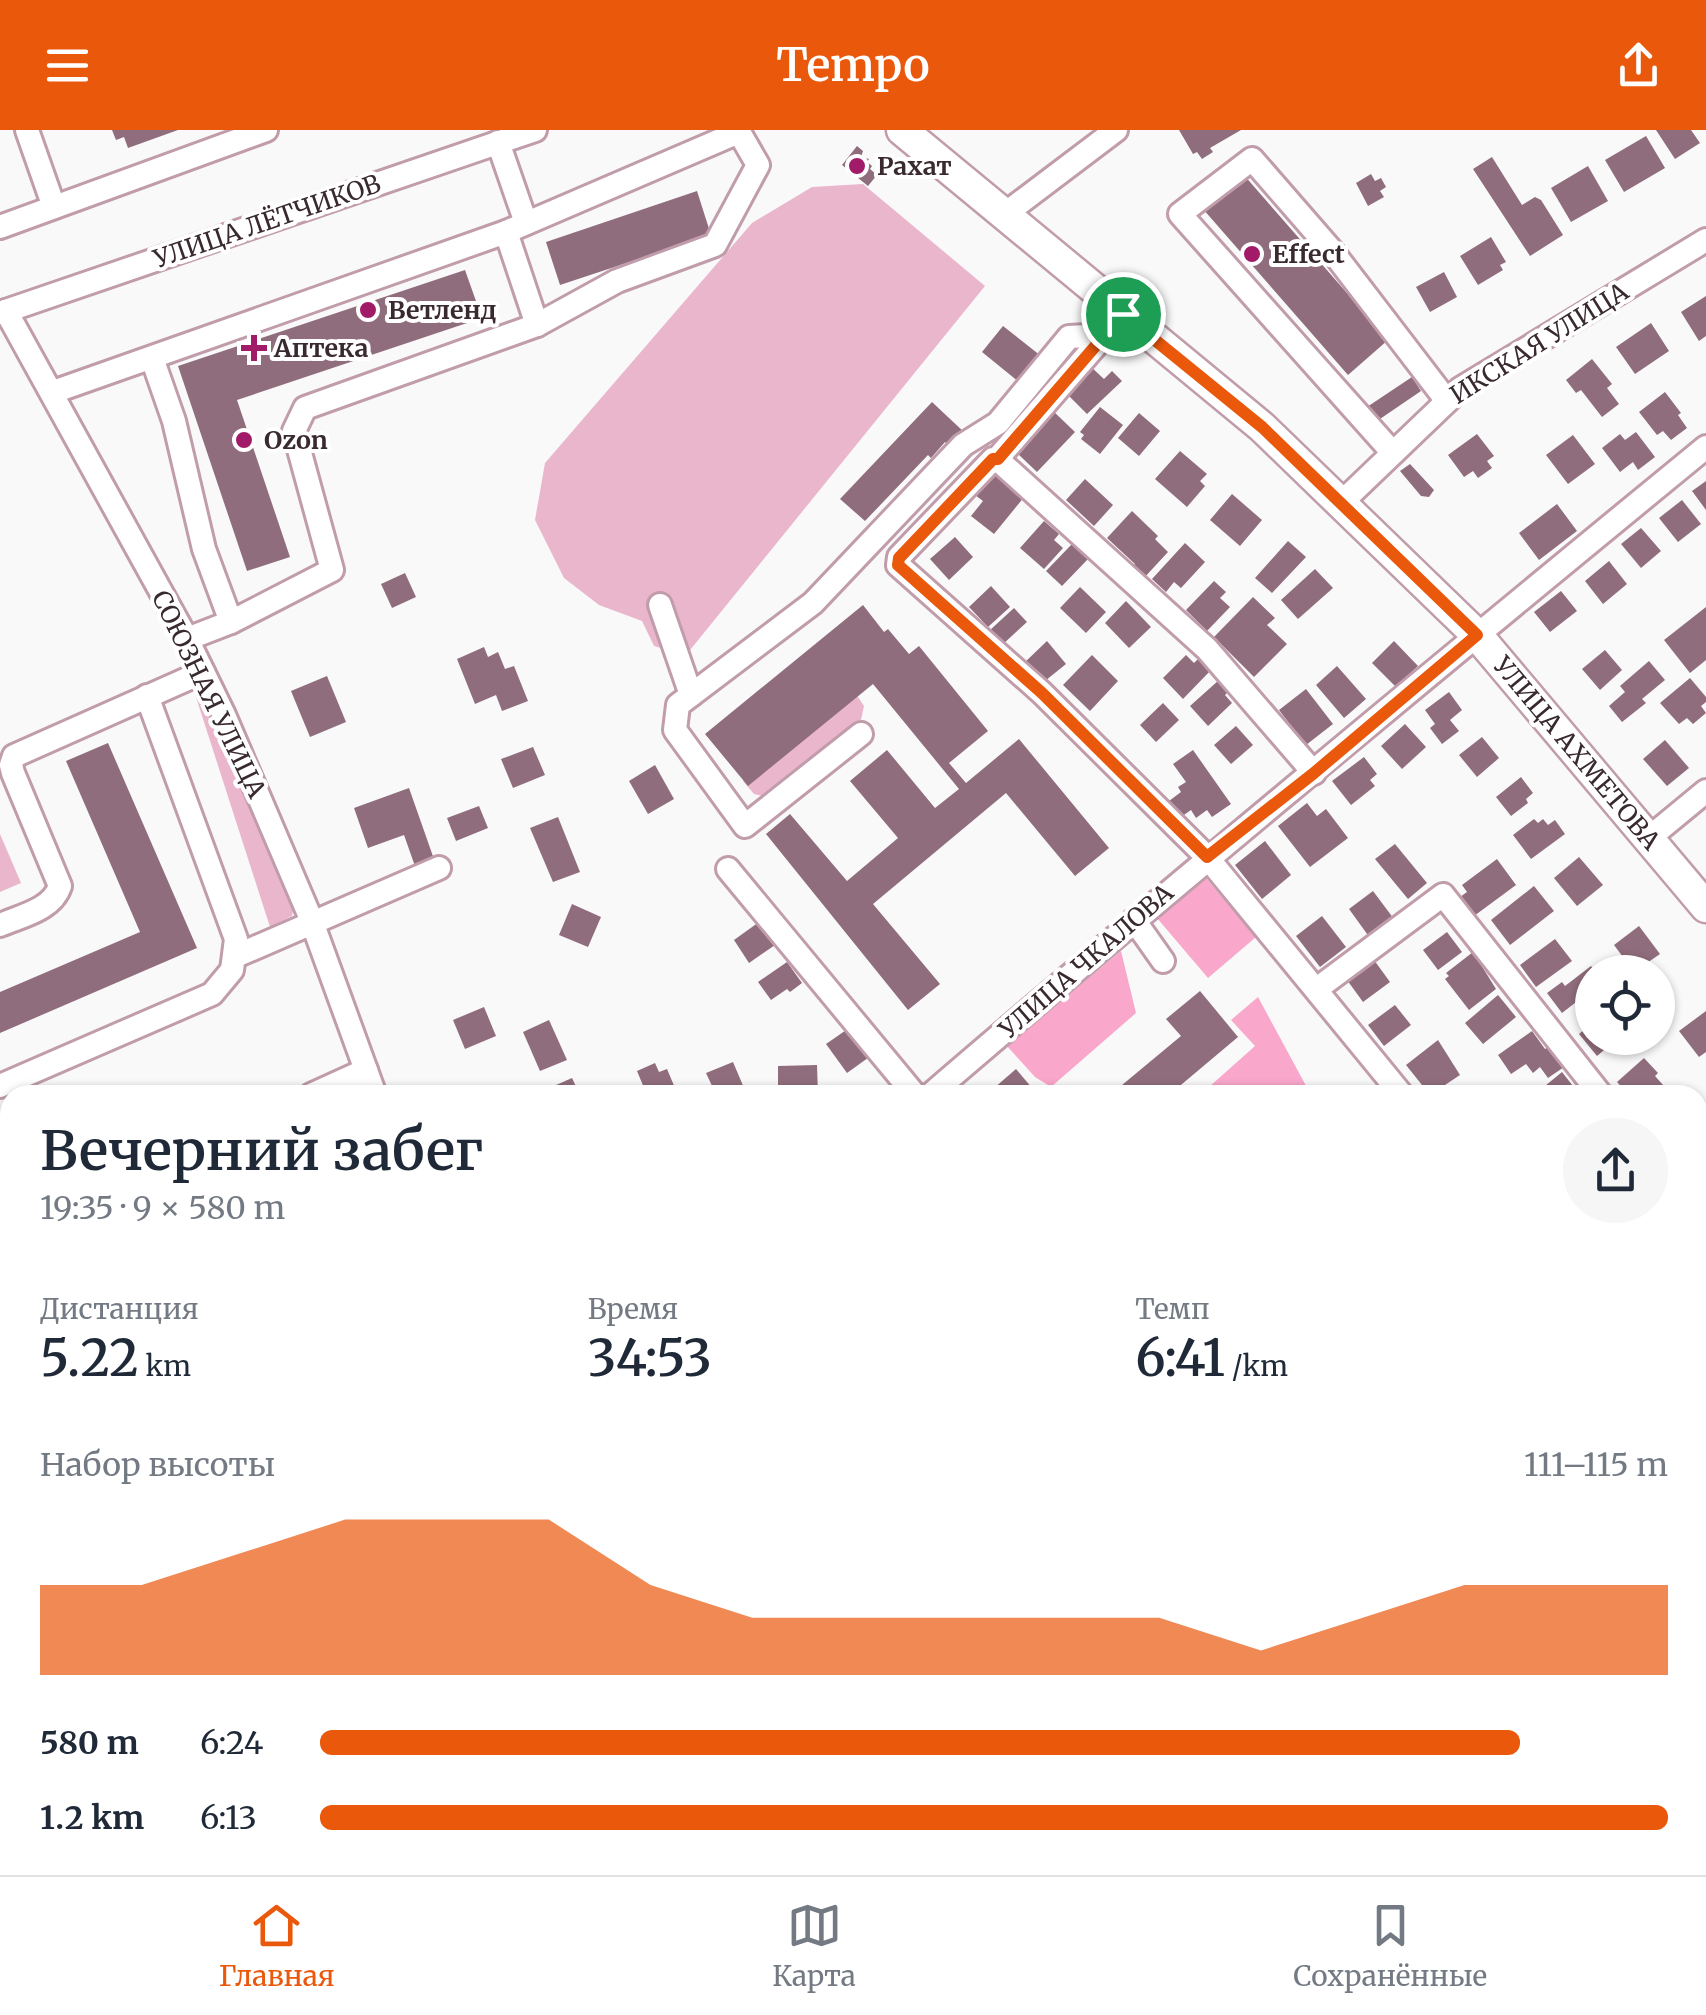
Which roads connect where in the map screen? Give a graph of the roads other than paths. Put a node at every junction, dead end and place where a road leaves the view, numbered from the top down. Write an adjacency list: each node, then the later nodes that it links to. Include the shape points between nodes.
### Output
1 (26, 130): 7 (street)
2 (266, 130): 7 (street)
3 (535, 130): 6 (street, УЛИЦА ЛЁТЧИКОВ)
4 (902, 130): 8 (main road, УЛИЦА АХМЕТОВА)
5 (1116, 130): 8 (street)
6 (498, 142): 10 (street); 12 (street, УЛИЦА ЛЁТЧИКОВ)
7 (54, 207): 9 (street)
8 (1005, 214): 13 (main road, УЛИЦА АХМЕТОВА)
9 (0, 227)
10 (516, 228): 14 (street); 14 (street, via 738,132 758,165 715,245 618,281); 15 (street)
11 (1706, 240): 17 (street, ИКСКАЯ УЛИЦА)
12 (3, 312): 16 (street, СОЮЗНАЯ УЛИЦА)
13 (1114, 324): 20 (street); 21 (main road, УЛИЦА АХМЕТОВА, via 1262,427); 27 (street, via 1069,336 998,423 963,445 813,603)
14 (537, 325): 23 (street, via 305,408 294,431 332,570)
15 (152, 358): 16 (street); 23 (street, via 174,420 204,550)
16 (53, 392): 25 (street, СОЮЗНАЯ УЛИЦА)
17 (1447, 401): 19 (street, ИКСКАЯ УЛИЦА); 19 (street, via 1252,159 1180,214)
18 (1706, 447): 24 (street, УЛИЦА ЧКАЛОВА)
19 (1393, 453): 21 (street, ИКСКАЯ УЛИЦА)
20 (998, 459): 30 (street, via 1207,649); 33 (street, via 898,565 1042,693)
21 (1341, 503): 24 (main road, УЛИЦА АХМЕТОВА)
22 (660, 606): 27 (street)
23 (231, 622): 25 (street)
24 (1477, 635): 30 (street, УЛИЦА ЧКАЛОВА); 32 (main road, УЛИЦА АХМЕТОВА)
25 (187, 639): 26 (street, СОЮЗНАЯ УЛИЦА)
26 (203, 672): 28 (street); 38 (street, СОЮЗНАЯ УЛИЦА)
27 (691, 695): 29 (street, via 678,705 676,730 745,826)
28 (147, 696): 39 (street, via 14,756 13,773 60,886 48,904); 40 (street, via 236,939)
29 (861, 734)
30 (1314, 773): 33 (street, УЛИЦА ЧКАЛОВА)
31 (1706, 791): 32 (street)
32 (1649, 838): 36 (main road, УЛИЦА АХМЕТОВА)
33 (1207, 857): 37 (street, УЛИЦА ЧКАЛОВА); 42 (street)
34 (439, 868): 38 (street)
35 (728, 869): 47 (street)
36 (1706, 908)
37 (1134, 920): 41 (street); 48 (street, УЛИЦА ЧКАЛОВА)
38 (312, 923): 40 (street); 43 (street, СОЮЗНАЯ УЛИЦА)
39 (0, 925)
40 (236, 956): 44 (street, via 212,994)
41 (1162, 961)
42 (1318, 988): 49 (street); 50 (street, via 1443,895)
43 (366, 1070): 45 (street); 46 (street, СОЮЗНАЯ УЛИЦА)
44 (2, 1085)
45 (334, 1085)
46 (372, 1085)
47 (907, 1085)
48 (942, 1085)
49 (1394, 1085)
50 (1593, 1085)

